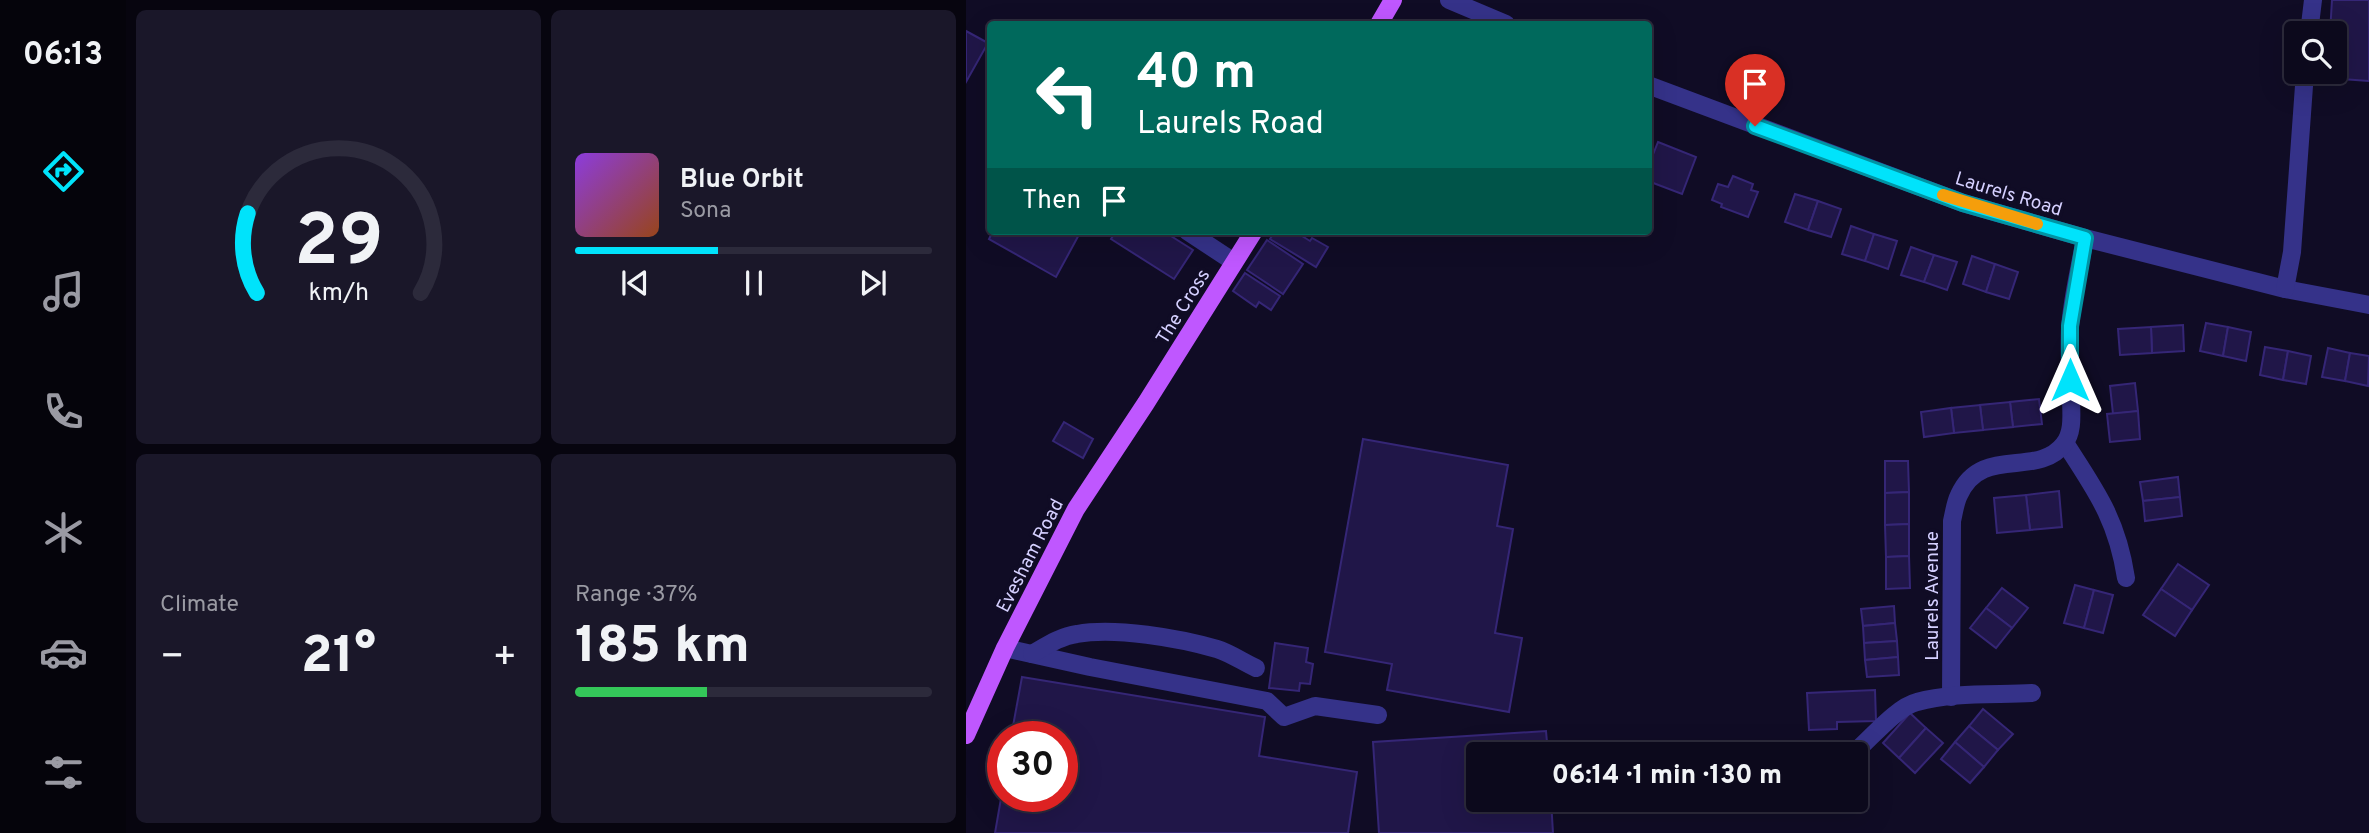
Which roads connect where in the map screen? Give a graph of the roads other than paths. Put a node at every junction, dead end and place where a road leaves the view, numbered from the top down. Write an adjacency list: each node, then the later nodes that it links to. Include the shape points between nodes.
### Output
1 (1393, 0): 4 (main road)
2 (1449, 0): 5 (street)
3 (2313, 0): 6 (street)
4 (1381, 21)
5 (1499, 21)
6 (2310, 21)
7 (2304, 84): 13 (street, via 2292,252)
8 (1652, 86): 11 (street, Laurels Road, via 1963,203)
9 (1193, 235): 12 (street)
10 (1251, 235): 12 (main road, The Cross)
11 (2085, 238): 13 (street, Laurels Road); 16 (street, via 2070,326 2071,426)
12 (1234, 262): 15 (main road, The Cross)
13 (2285, 289): 14 (street, Laurels Road)
14 (2369, 305)
15 (1146, 403): 18 (main road, Evesham Road, via 1076,509)
16 (2065, 443): 17 (street, via 2102,501 2121,546); 22 (street, Laurels Avenue, via 2040,460 1998,464 1979,471 1959,495 1952,521)
17 (2126, 578)
18 (1005, 648): 19 (street); 24 (main road, Evesham Road)
19 (1032, 654): 20 (street, via 1075,634 1105,632 1219,650); 23 (street, via 1267,701 1284,717 1315,706)
20 (1256, 668)
21 (2032, 692): 22 (street)
22 (1951, 697): 25 (street, via 1915,702)
23 (1378, 715)
24 (966, 735)
25 (1866, 742)

